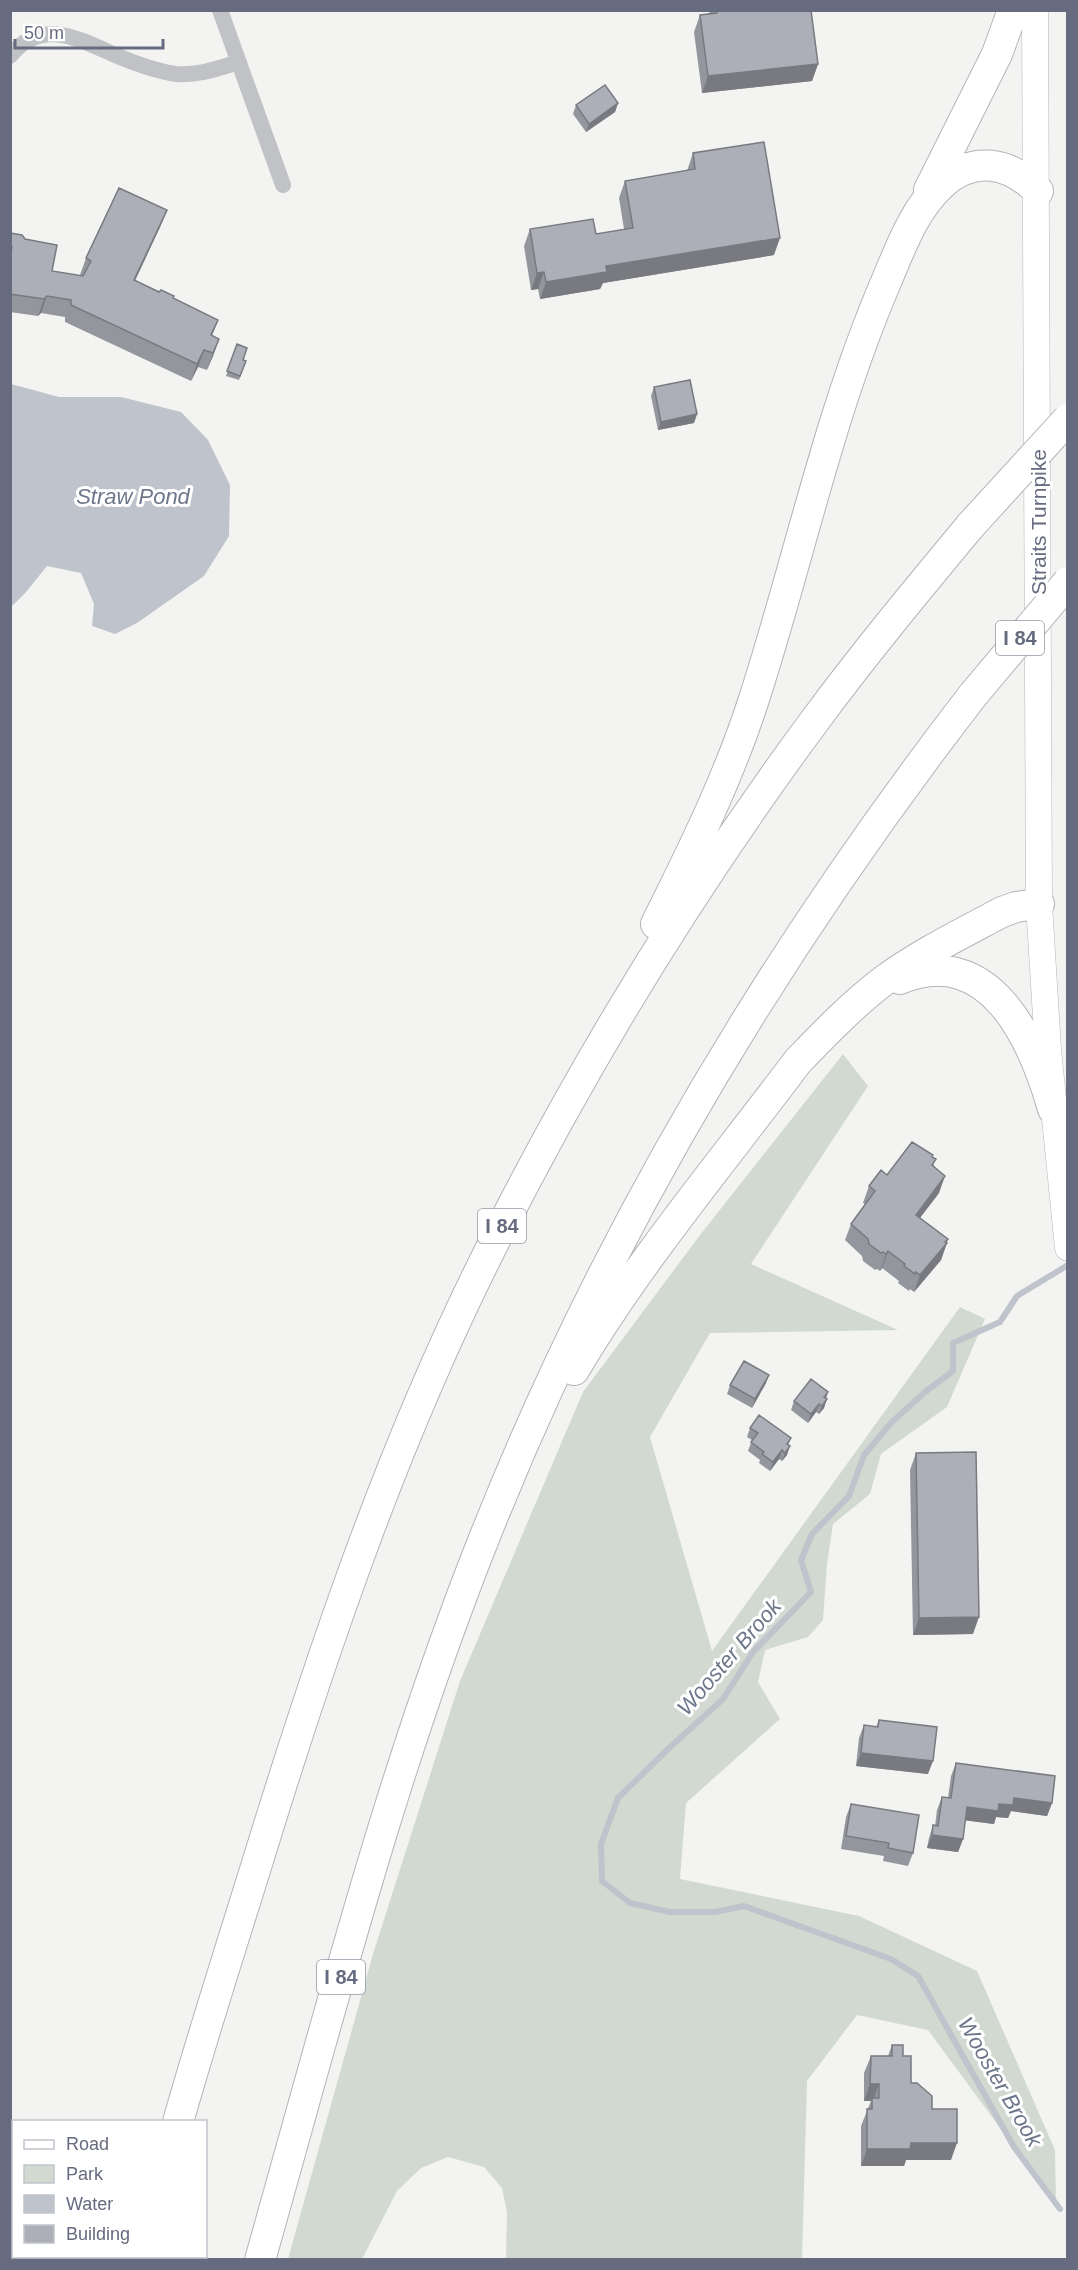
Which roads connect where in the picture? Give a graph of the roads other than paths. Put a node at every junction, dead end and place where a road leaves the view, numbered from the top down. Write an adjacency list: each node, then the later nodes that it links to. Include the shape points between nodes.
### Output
1 (220, 10): 5 (street)
2 (1013, 10): 8 (highway, via 997,54)
3 (1035, 10): 7 (main road, Straits Turnpike)
4 (10, 56): 5 (street, via 32,40 60,34 174,74 201,73)
5 (239, 62): 6 (street)
6 (283, 185)
7 (1038, 191): 8 (highway, via 1010,170 975,166 957,172 941,184); 11 (main road, Straits Turnpike)
8 (915, 218): 14 (highway, via 839,406 764,665 727,773 690,855)
9 (1068, 419): 14 (highway, I 84, bridge, via 971,525 812,724 713,866 617,1017)
10 (1068, 582): 16 (highway, I 84, bridge, via 974,695 804,928 682,1126 590,1298)
11 (1039, 904): 12 (highway, via 1002,912 922,956); 13 (main road, Straits Turnpike)
12 (853, 1006): 13 (highway, via 920,972 957,973 977,982 1004,1005 1022,1031); 16 (highway, via 798,1061 616,1304 564,1387)
13 (1053, 1109): 15 (main road, Straits Turnpike)
14 (531, 1171): 17 (highway, I 84, via 490,1249 420,1401 350,1578 293,1746)
15 (1068, 1248)
16 (484, 1536): 18 (highway, I 84, via 399,1780)
17 (178, 2120)
18 (260, 2259)

